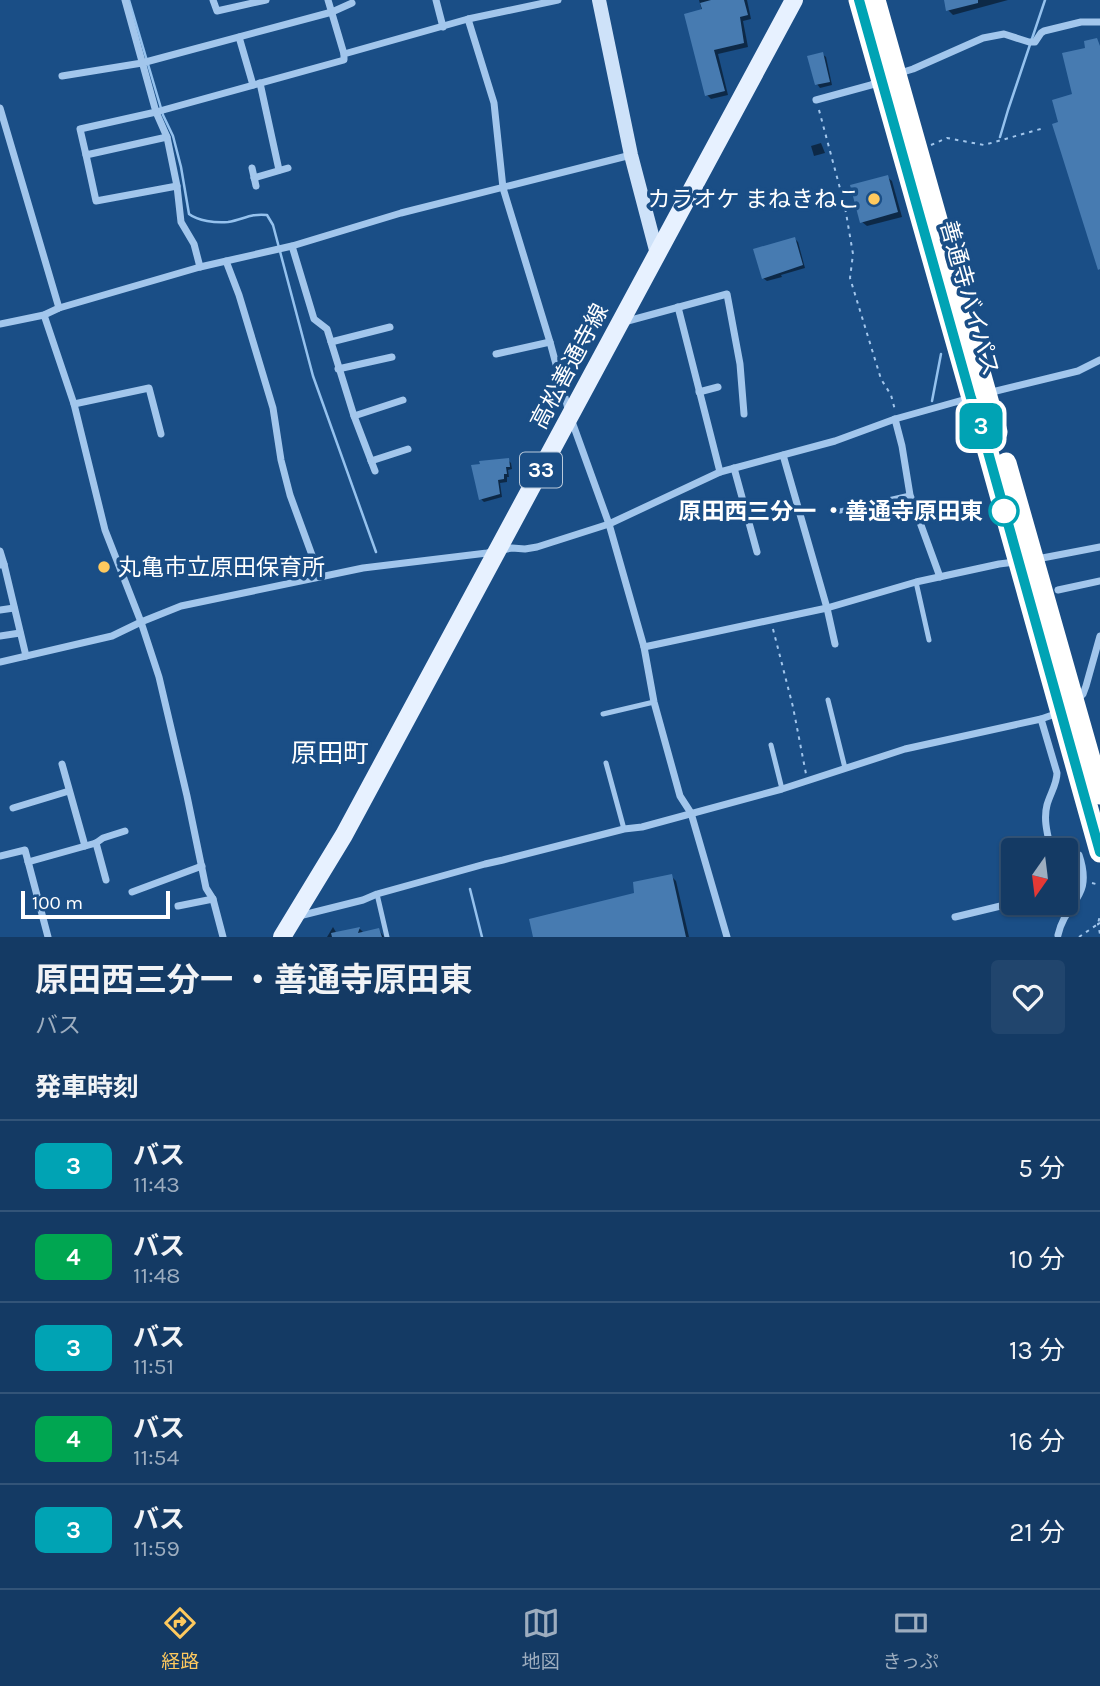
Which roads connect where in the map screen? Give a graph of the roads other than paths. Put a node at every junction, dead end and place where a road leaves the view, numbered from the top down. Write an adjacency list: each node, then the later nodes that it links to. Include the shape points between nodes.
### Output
1 (125, 0): 18 (street)
2 (214, 0): 3 (street, via 216,11)
3 (266, 0)
4 (328, 0): 12 (street)
5 (436, 0): 15 (street)
6 (558, 0): 13 (street)
7 (599, 0): 27 (street)
8 (794, 0): 34 (main road, 高松善通寺線 / 33)
9 (859, 0): 20 (highway, 善通寺バイパス)
10 (875, 0): 20 (highway, 善通寺バイパス)
11 (352, 3): 12 (street)
12 (332, 12): 16 (street); 17 (street)
13 (468, 19): 15 (street); 32 (street, via 494,103)
14 (1100, 22): 20 (street, via 1044,31 1032,42 1004,34 983,38)
15 (443, 27): 17 (street)
16 (239, 37): 18 (street); 21 (street)
17 (344, 54): 21 (street, via 344,60)
18 (142, 63): 19 (street); 24 (street)
19 (62, 76)
20 (889, 77): 22 (street); 51 (highway, 善通寺バイパス)
21 (256, 84): 24 (street); 30 (street)
22 (816, 100)
23 (0, 108): 38 (street)
24 (156, 112): 25 (street); 26 (street, via 80,129)
25 (167, 136): 26 (street); 31 (street)
26 (86, 155): 31 (street, via 96,201)
27 (631, 155): 32 (street); 34 (street)
28 (251, 168): 30 (street, via 255,182)
29 (288, 168): 30 (street)
30 (279, 170)
31 (177, 186): 36 (street, via 181,222)
32 (503, 188): 33 (street); 44 (street)
33 (292, 246): 35 (street); 43 (street, via 314,319 327,330)
34 (657, 254): 40 (main road, 高松善通寺線 / 33)
35 (226, 261): 36 (street); 74 (street, via 273,408 290,495)
36 (200, 267): 38 (street)
37 (678, 307): 40 (street); 50 (street); 54 (street, via 727,294)
38 (59, 308): 39 (street)
39 (44, 315): 41 (street); 53 (street)
40 (620, 323): 56 (main road, 高松善通寺線 / 33)
41 (0, 324)
42 (390, 327): 43 (street)
43 (331, 342): 48 (street)
44 (550, 342): 45 (street); 56 (street)
45 (496, 354)
46 (392, 356): 48 (street)
47 (1100, 360): 51 (street, via 1078,371)
48 (338, 369): 55 (street)
49 (718, 387): 50 (street)
50 (699, 392): 64 (street)
51 (979, 395): 57 (street); 72 (highway, 善通寺バイパス)
52 (403, 400): 55 (street)
53 (74, 404): 58 (street, via 149,388); 82 (street, via 105,530)
54 (744, 414)
55 (354, 416): 61 (street)
56 (570, 416): 67 (street); 70 (main road, 高松善通寺線 / 33)
57 (896, 418): 60 (street); 65 (street)
58 (161, 434)
59 (408, 449): 61 (street)
60 (783, 455): 62 (street); 80 (street)
61 (371, 461): 63 (street)
62 (734, 468): 64 (street); 71 (street)
63 (375, 471)
64 (720, 472): 67 (street)
65 (910, 495): 66 (lane); 75 (street)
66 (840, 511)
67 (609, 524): 70 (street, via 537,547); 88 (street)
68 (1100, 547): 72 (street)
69 (0, 551): 73 (street)
70 (498, 551): 74 (street); 122 (main road, 高松善通寺線 / 33)
71 (757, 552)
72 (1025, 561): 75 (street); 93 (highway, 善通寺バイパス)
73 (2, 564): 79 (street)
74 (320, 577): 82 (street, via 181,606)
75 (940, 577): 77 (street)
76 (1100, 581): 78 (street)
77 (916, 582): 80 (street); 86 (lane)
78 (1058, 590)
79 (14, 608): 81 (street); 83 (street)
80 (827, 608): 87 (street); 88 (street)
81 (0, 610)
82 (141, 622): 89 (street, via 112,635); 113 (street, via 159,677)
83 (20, 633): 84 (street); 89 (street)
84 (0, 636)
85 (1100, 636): 93 (street, via 1083,694)
86 (929, 640)
87 (835, 644)
88 (644, 647): 92 (street)
89 (26, 656): 90 (street)
90 (0, 662)
91 (828, 700): 98 (lane)
92 (654, 702): 94 (lane); 103 (street, via 680,796)
93 (1058, 711): 98 (street, via 905,748); 101 (highway, 善通寺バイパス); 106 (street, via 1057,779 1045,813); 109 (highway, 善通寺バイパス)
94 (603, 714)
95 (771, 745): 99 (lane)
96 (606, 763): 104 (lane)
97 (62, 764): 100 (street)
98 (845, 768): 99 (street)
99 (782, 789): 103 (street)
100 (69, 791): 102 (street); 108 (street)
101 (1100, 794)
102 (13, 808)
103 (691, 813): 104 (street); 129 (street)
104 (624, 829): 116 (street)
105 (125, 831): 107 (street)
106 (1049, 838)
107 (96, 843): 108 (street); 114 (street)
108 (85, 846): 112 (street)
109 (1100, 852)
110 (1078, 855): 117 (street, via 1084,881)
111 (0, 856): 112 (street, via 24,850)
112 (28, 862): 125 (street)
113 (202, 866): 115 (street); 118 (street)
114 (106, 880)
115 (132, 892)
116 (377, 894): 122 (street); 128 (lane)
117 (1078, 897)
118 (213, 899): 119 (street); 126 (street)
119 (178, 906)
120 (1001, 906): 123 (street)
121 (1067, 915): 124 (street)
122 (295, 917): 127 (main road, 高松善通寺線 / 33)
123 (955, 917)
124 (1058, 935)
125 (48, 937)
126 (223, 937)
127 (282, 937)
128 (387, 937)
129 (727, 937)

